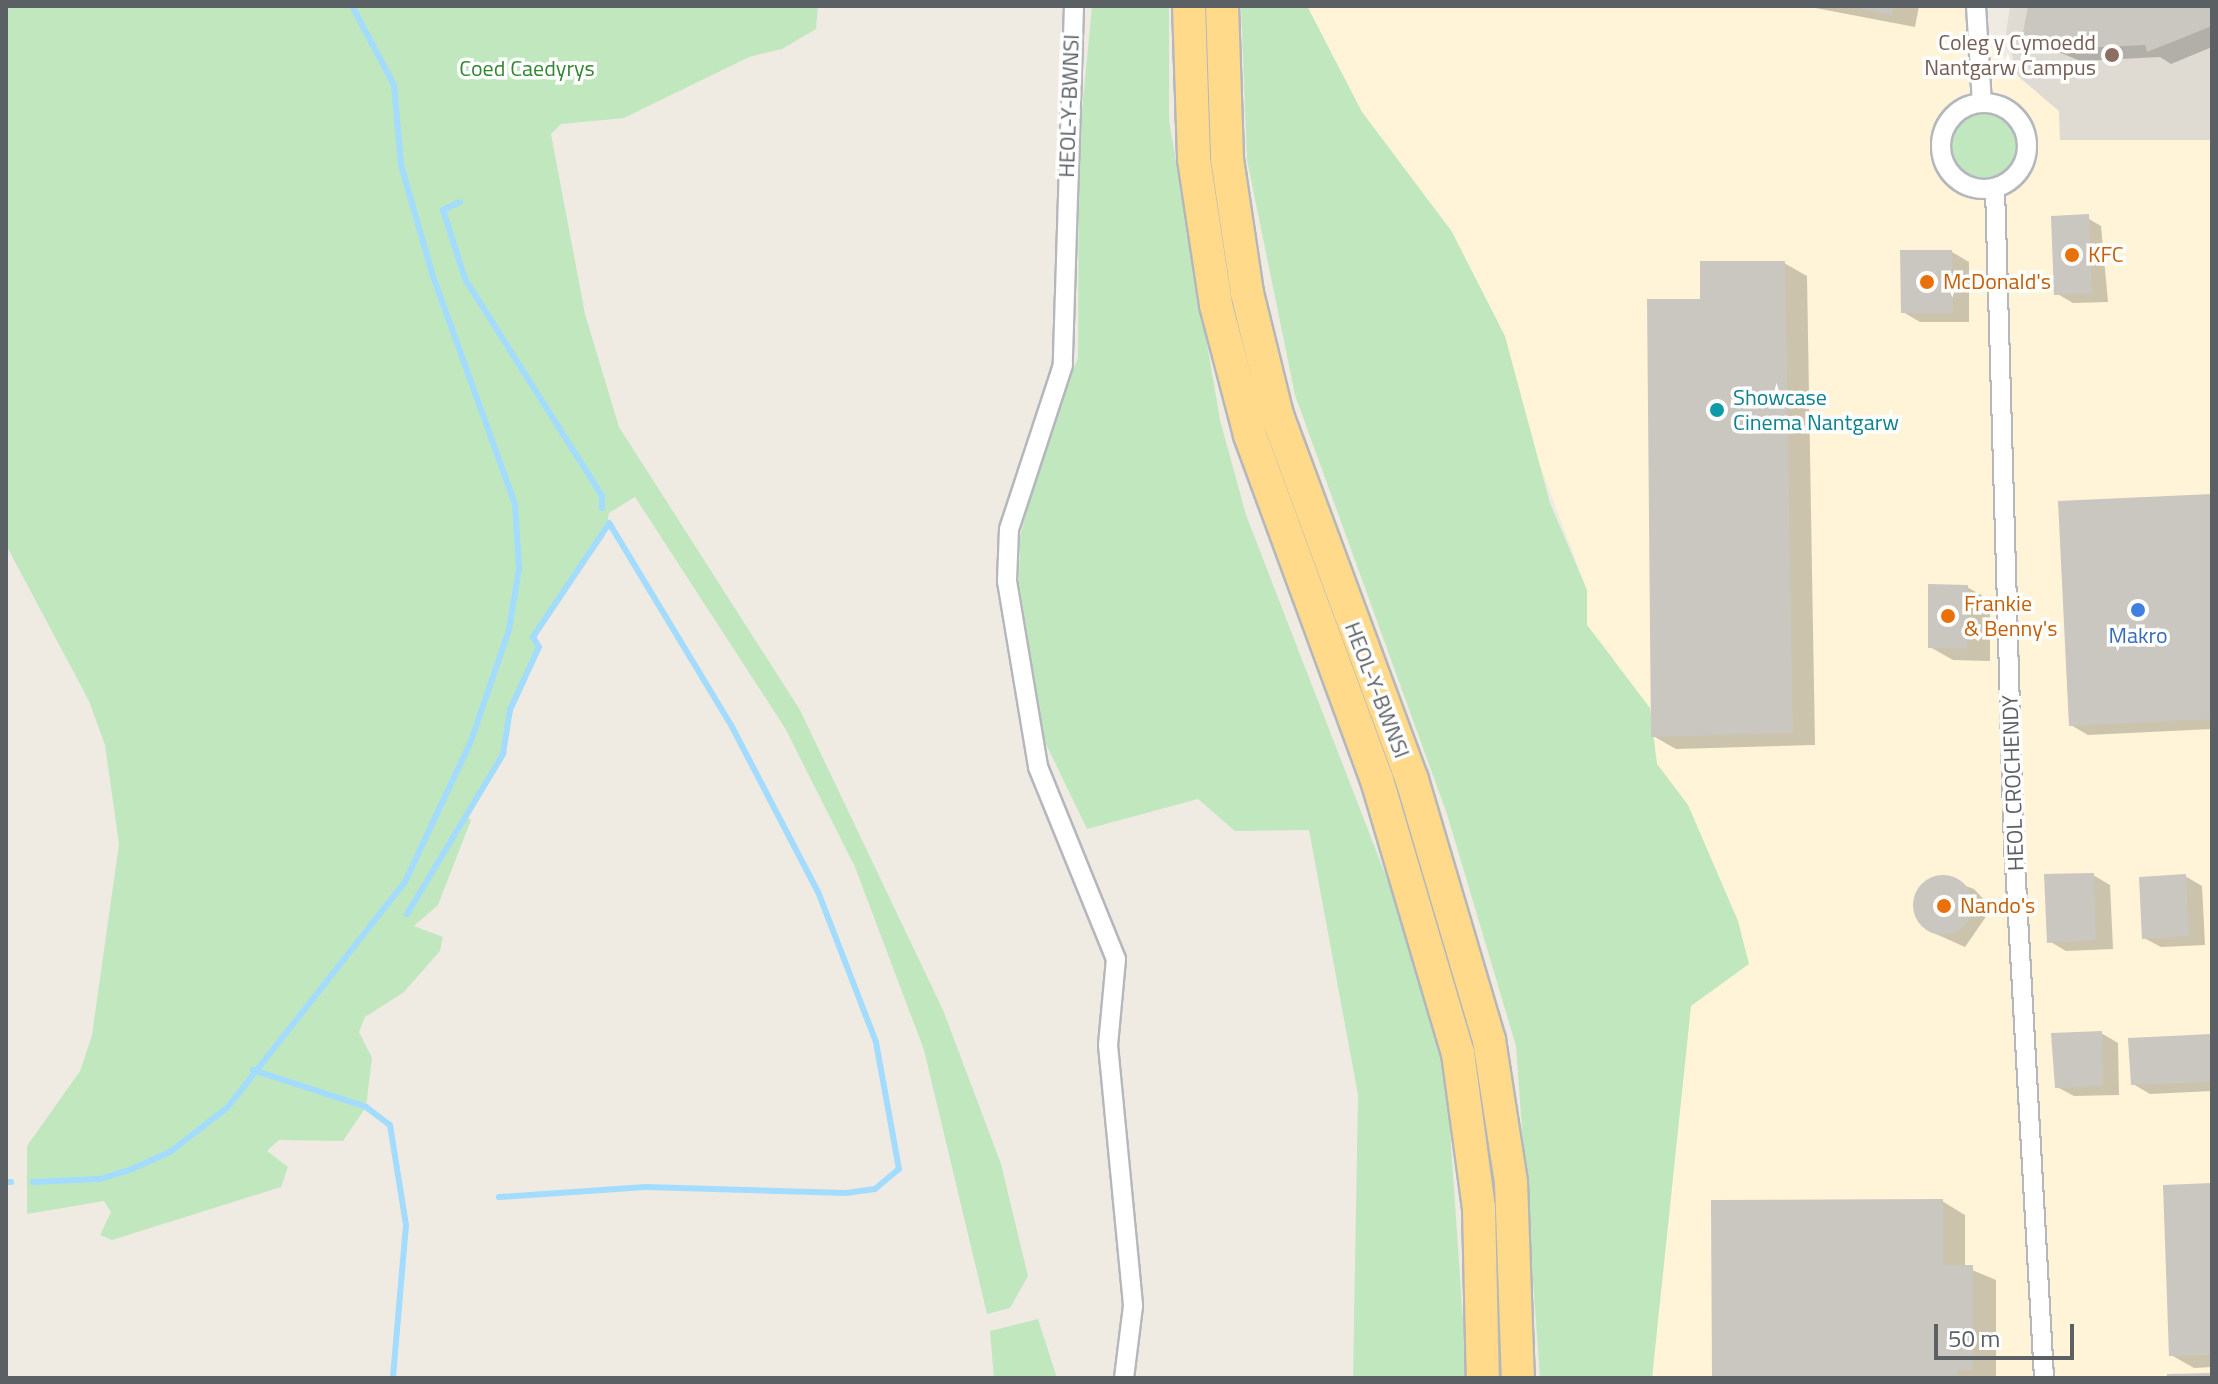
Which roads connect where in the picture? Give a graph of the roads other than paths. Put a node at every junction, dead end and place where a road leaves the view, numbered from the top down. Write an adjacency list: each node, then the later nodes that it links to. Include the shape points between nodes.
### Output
1 (1074, 6): 7 (street, HEOL-Y-BWNSI, via 1063,365 1009,529 1007,581 1038,767 1116,959 1108,1045 1133,1306)
2 (1189, 6): 8 (highway, HEOL-Y-BWNSI, via 1194,159 1216,305 1279,524 1377,780 1458,1053 1479,1208)
3 (1222, 6): 9 (highway, HEOL-Y-BWNSI, via 1227,159 1247,293 1277,415 1412,780 1489,1040 1511,1182)
4 (1976, 6): 5 (street)
5 (1982, 103): 6 (street, via 2008,110 2028,144 2019,172); 6 (street, via 1948,122 1941,149 1954,176)
6 (1995, 188): 10 (street, HEOL CROCHENDY, via 2014,846)
7 (1124, 1378)
8 (1483, 1378)
9 (1518, 1378)
10 (2044, 1378)

